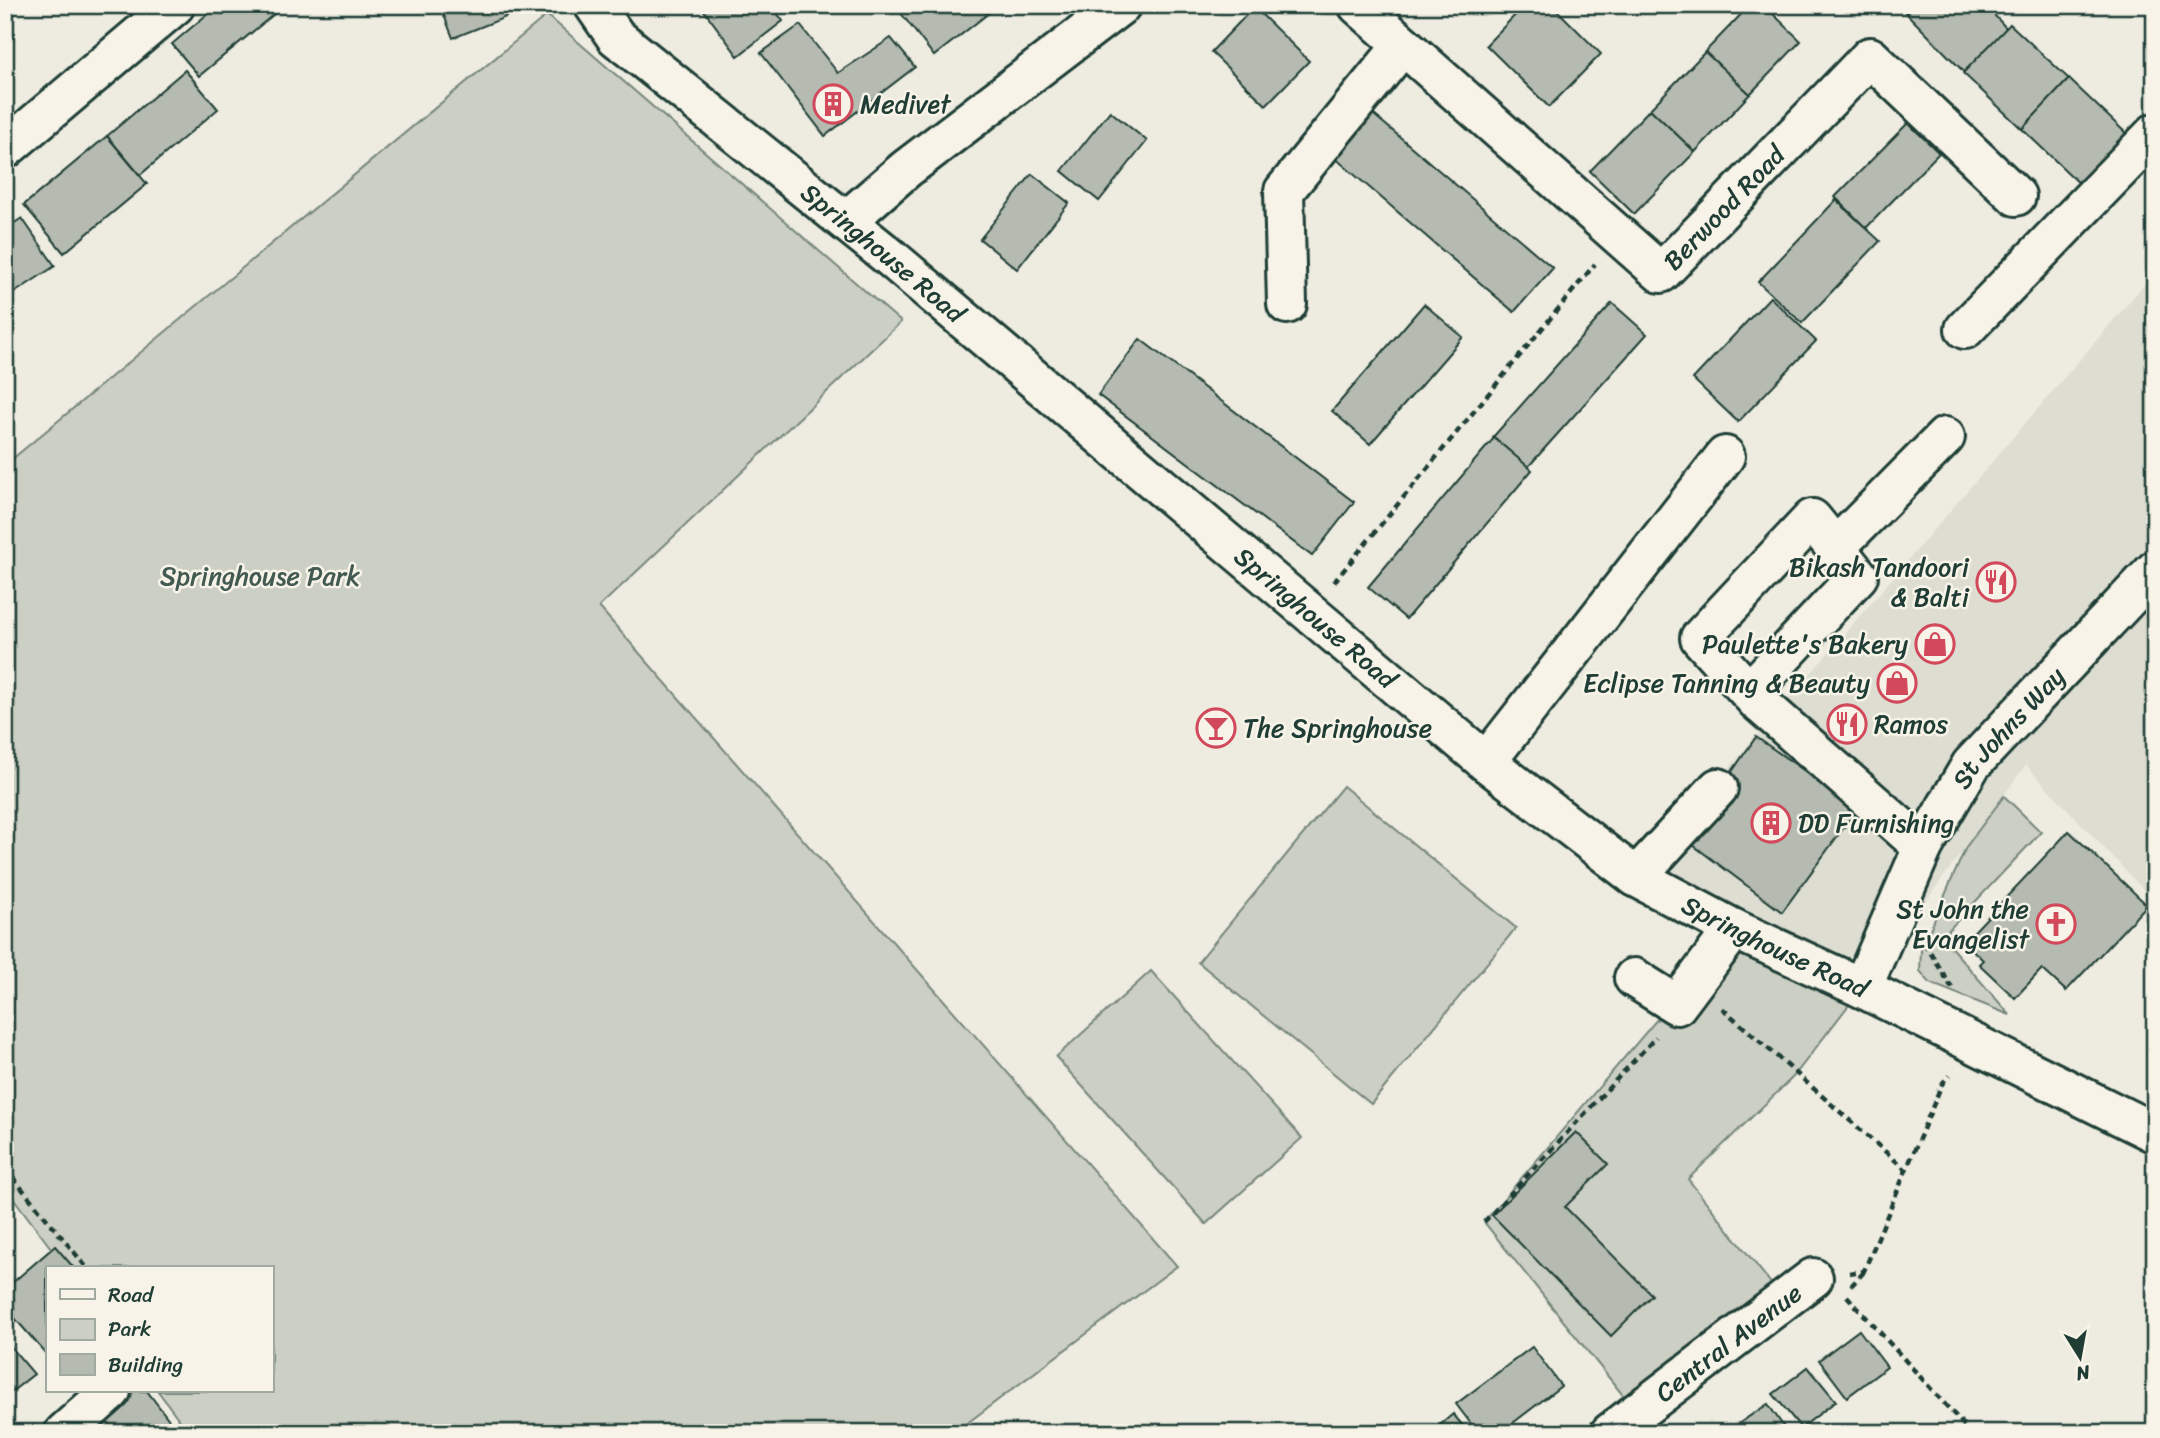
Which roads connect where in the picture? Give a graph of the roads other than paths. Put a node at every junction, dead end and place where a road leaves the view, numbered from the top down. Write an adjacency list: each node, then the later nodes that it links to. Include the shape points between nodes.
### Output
1 (175, 5): 7 (street)
2 (594, 5): 9 (street, Springhouse Road, via 616,37)
3 (1121, 5): 9 (street, via 906,169)
4 (1358, 5): 5 (street, Berwood Road)
5 (1403, 45): 8 (street, Berwood Road, via 1661,273 1870,57); 10 (street, via 1284,191)
6 (2155, 133): 11 (street)
7 (5, 149)
8 (2017, 196)
9 (846, 221): 17 (street, Springhouse Road)
10 (1287, 304)
11 (1965, 329)
12 (1945, 437): 14 (street)
13 (1725, 456): 17 (street)
14 (1835, 548): 16 (street, via 1858,576); 16 (street, via 1812,520 1700,638)
15 (2155, 570): 19 (street, St Johns Way, via 1971,765)
16 (1750, 691): 19 (street)
17 (1486, 762): 20 (street, Springhouse Road)
18 (1718, 788): 20 (street)
19 (1923, 847): 23 (street, St Johns Way)
20 (1636, 877): 21 (street, Springhouse Road)
21 (1734, 929): 22 (street, via 1686,993); 23 (street, Springhouse Road)
22 (1634, 978)
23 (1862, 988): 24 (street, Springhouse Road)
24 (2155, 1133)
25 (1814, 1278): 28 (street, Central Avenue)
26 (110, 1392): 27 (street)
27 (64, 1433)
28 (1610, 1433)

